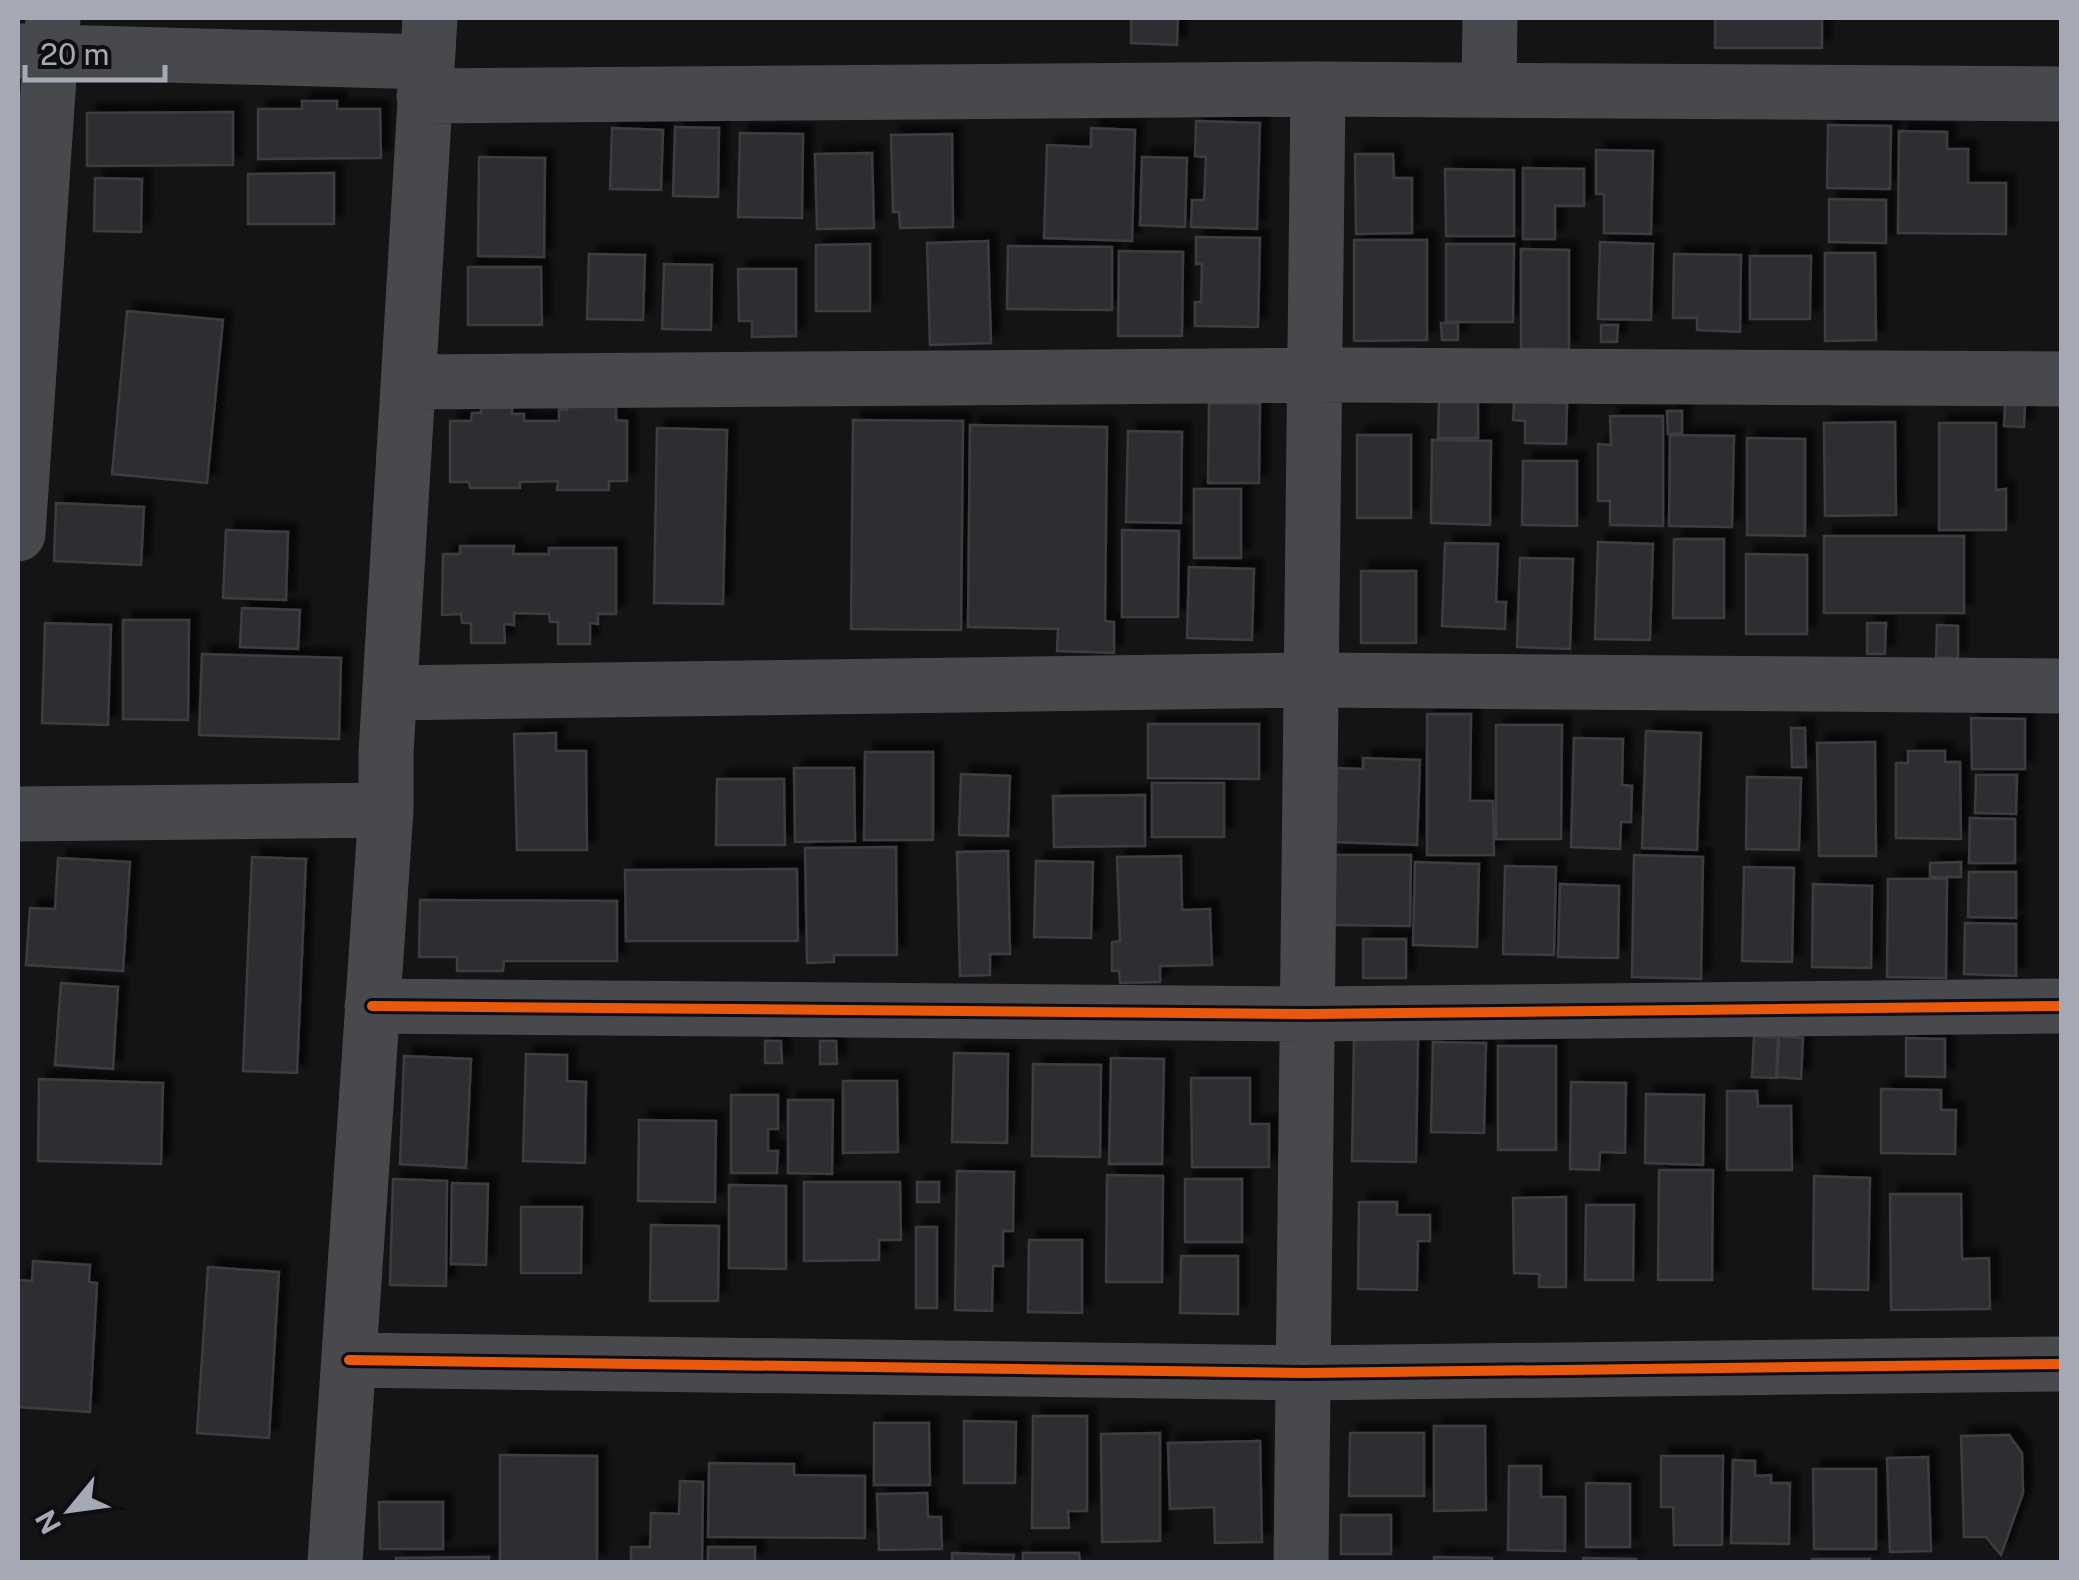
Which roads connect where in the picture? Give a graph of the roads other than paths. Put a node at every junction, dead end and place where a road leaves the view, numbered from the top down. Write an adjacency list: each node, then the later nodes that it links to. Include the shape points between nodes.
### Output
1 (1490, 18): 5 (street)
2 (40, 40): 3 (street); 10 (street)
3 (427, 58): 4 (street); 9 (street)
4 (1318, 89): 5 (street); 7 (street)
5 (1489, 90): 6 (street)
6 (2062, 94)
7 (1316, 375): 8 (street); 9 (street); 11 (street)
8 (2062, 379)
9 (410, 382): 13 (street)
10 (18, 534)
11 (1314, 680): 12 (street); 13 (street); 18 (street)
12 (2062, 686)
13 (390, 693): 14 (street)
14 (386, 810): 15 (street); 16 (street)
15 (18, 814)
16 (372, 1006): 18 (street); 19 (street)
17 (2062, 1006): 18 (street)
18 (1308, 1014): 21 (street)
19 (349, 1360): 21 (street); 22 (street)
20 (2062, 1364): 21 (street)
21 (1304, 1373): 23 (street)
22 (335, 1562)
23 (1301, 1562)

